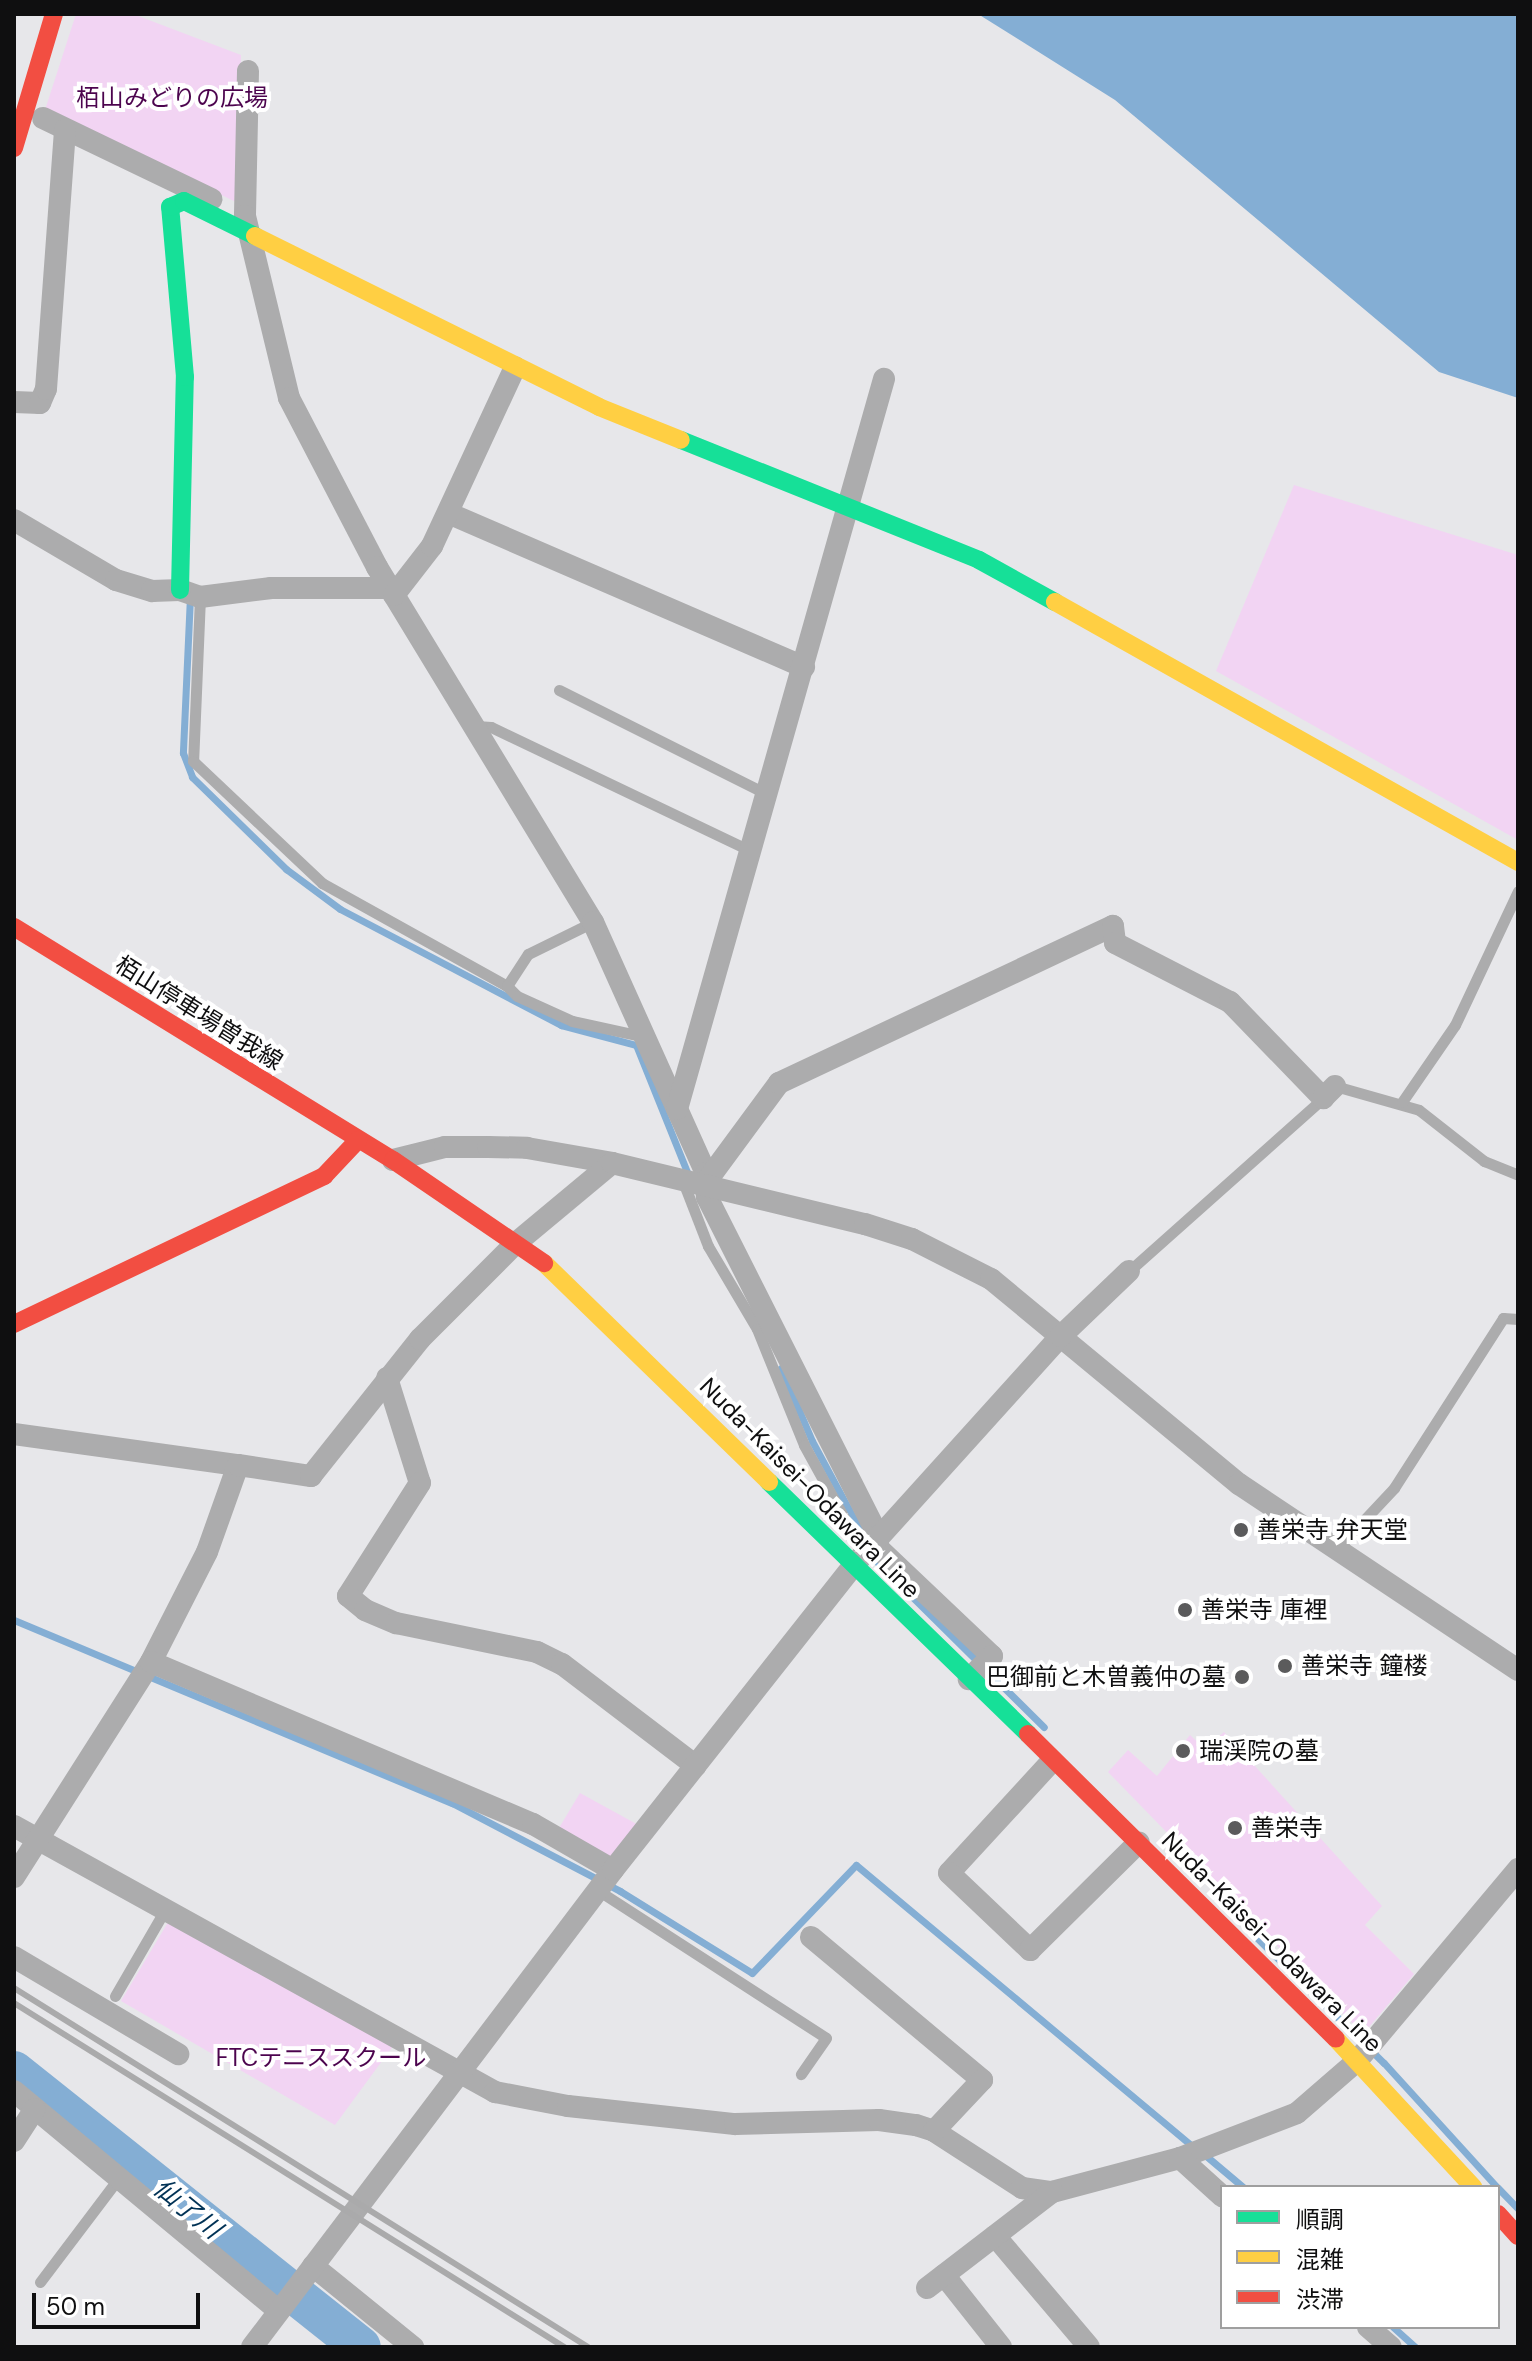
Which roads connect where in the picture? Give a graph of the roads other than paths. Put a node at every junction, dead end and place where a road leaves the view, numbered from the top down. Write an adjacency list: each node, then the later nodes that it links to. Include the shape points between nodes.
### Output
1 (54, 14): 5 (main road)
2 (248, 71): 7 (street)
3 (43, 118): 4 (street)
4 (65, 130): 6 (street); 10 (street, via 46,389 40,403)
5 (14, 148)
6 (187, 195): 7 (street); 15 (main road, via 170,207 185,377)
7 (247, 226): 8 (main road); 14 (street, via 289,398)
8 (515, 367): 11 (main road); 12 (street)
9 (884, 379): 11 (street)
10 (14, 402)
11 (846, 508): 16 (street); 21 (main road, via 979,560)
12 (448, 513): 14 (street, via 417,571); 16 (street)
13 (14, 520): 15 (street, via 116,580 152,591)
14 (392, 591): 15 (street, via 271,588); 18 (street)
15 (190, 593): 25 (lane, via 193,761 322,883)
16 (804, 667): 19 (street)
17 (559, 690): 19 (lane)
18 (475, 726): 20 (lane, via 491,727); 23 (street)
19 (767, 794): 20 (street)
20 (749, 850): 29 (street)
21 (1518, 862)
22 (1518, 891): 28 (lane, via 1455,1025)
23 (593, 922): 25 (lane, via 528,954); 26 (street)
24 (14, 927): 30 (main road, 栢山停車場曽我線)
25 (507, 986): 26 (lane, via 517,996 572,1021)
26 (648, 1038): 29 (street)
27 (1329, 1092): 28 (lane); 34 (street, via 1230,1002 1115,943 1113,926 779,1083); 36 (lane)
28 (1402, 1102): 33 (lane, via 1484,1161)
29 (677, 1109): 34 (street)
30 (358, 1140): 31 (main road, Nuda-Kaisei-Odawara Line); 38 (main road, via 324,1176)
31 (393, 1160): 32 (street, via 445,1147 488,1147); 35 (main road, Nuda-Kaisei-Odawara Line)
32 (612, 1163): 34 (street); 35 (street)
33 (1518, 1175)
34 (694, 1181): 39 (street, via 912,1239 991,1279); 43 (street, via 707,1197)
35 (516, 1243): 40 (street); 43 (main road, Nuda-Kaisei-Odawara Line)
36 (1129, 1271): 39 (street)
37 (1518, 1319): 44 (lane, via 1503,1318 1394,1488)
38 (14, 1324)
39 (1061, 1336): 43 (street); 44 (street, via 1239,1484)
40 (387, 1378): 42 (street, via 311,1476); 49 (street, via 420,1483 348,1596 396,1623 537,1652 562,1664)
41 (14, 1434): 42 (street)
42 (238, 1465): 45 (street, via 207,1552)
43 (867, 1549): 47 (main road, Nuda-Kaisei-Odawara Line); 47 (street, via 878,1548 992,1656); 49 (street)
44 (1336, 1550): 46 (street)
45 (151, 1662): 51 (street); 54 (street, via 533,1824)
46 (1518, 1670)
47 (969, 1679): 48 (main road, Nuda-Kaisei-Odawara Line)
48 (1052, 1761): 52 (main road, Nuda-Kaisei-Odawara Line); 52 (street, via 949,1873 1030,1950)
49 (696, 1766): 54 (street)
50 (14, 1826): 51 (street)
51 (37, 1837): 55 (street); 57 (street)
52 (1139, 1842): 62 (main road, Nuda-Kaisei-Odawara Line)
53 (1518, 1869): 62 (street)
54 (613, 1870): 56 (street)
55 (14, 1877)
56 (599, 1891): 63 (street); 64 (lane, via 826,2038)
57 (166, 1907): 60 (lane); 63 (street)
58 (811, 1937): 67 (street, via 982,2080)
59 (14, 1957): 61 (street)
60 (115, 1996)
61 (178, 2054)
62 (1357, 2061): 69 (street, via 1297,2113); 71 (main road, Nuda-Kaisei-Odawara Line)
63 (462, 2073): 67 (street, via 495,2092 626,2114 735,2124 879,2120); 77 (street)
64 (801, 2074)
65 (14, 2091): 66 (street)
66 (35, 2109): 68 (street); 70 (street)
67 (934, 2131): 72 (street, via 1008,2180)
68 (14, 2141)
69 (1180, 2158): 72 (street); 73 (street)
70 (118, 2179): 78 (lane); 79 (street)
71 (1471, 2185)
72 (1052, 2192): 76 (street)
73 (1220, 2194)
74 (1500, 2216): 75 (main road)
75 (1517, 2234)
76 (995, 2236): 83 (street, via 935,2282); 84 (street)
77 (309, 2271): 79 (street); 82 (street)
78 (40, 2282)
79 (279, 2311): 81 (street)
80 (1370, 2329): 85 (street)
81 (252, 2347)
82 (413, 2347)
83 (1001, 2347)
84 (1089, 2347)
85 (1391, 2347)

